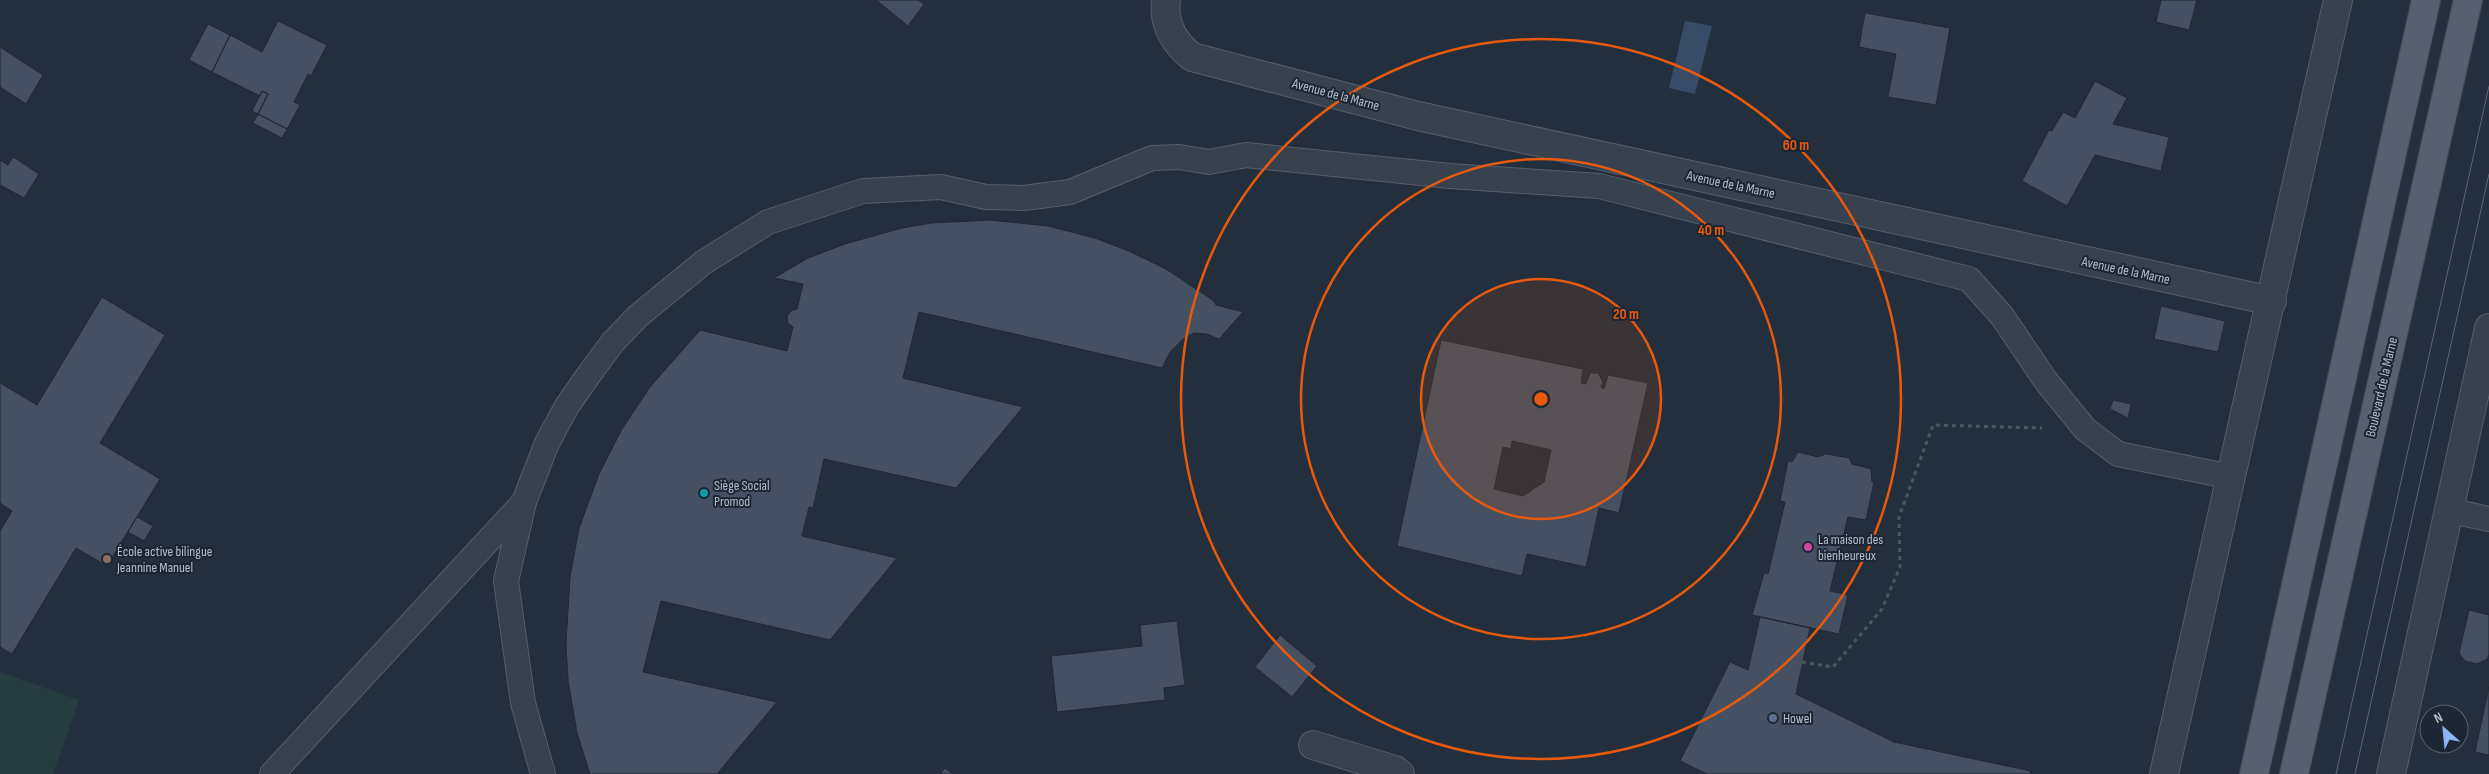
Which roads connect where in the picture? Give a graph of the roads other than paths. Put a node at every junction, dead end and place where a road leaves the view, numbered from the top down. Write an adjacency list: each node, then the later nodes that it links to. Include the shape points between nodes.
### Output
1 (1166, 0): 5 (street, Avenue de la Marne, via 1167,22 1173,37 1192,56 1418,116)
2 (2338, 0): 5 (street)
3 (2426, 0): 16 (main road)
4 (2468, 0): 17 (main road, Boulevard de la Marne)
5 (2272, 302): 7 (street)
6 (2489, 328): 9 (street)
7 (2232, 477): 8 (lane, via 2118,454 2085,429 2046,381 2002,316 1970,279 1599,186 1489,179 1246,155 1209,162 1152,158 1070,192 1024,198 986,196 941,187 862,190 768,222 704,262 669,289 613,342 567,406 546,443); 15 (street)
8 (524, 502): 12 (lane); 13 (lane, via 506,581 523,702)
9 (2448, 510): 10 (lane); 18 (street)
10 (2489, 519)
11 (1314, 745): 14 (street)
12 (272, 774)
13 (542, 774)
14 (1400, 774)
15 (2164, 774)
16 (2254, 774)
17 (2294, 774)
18 (2391, 774)

